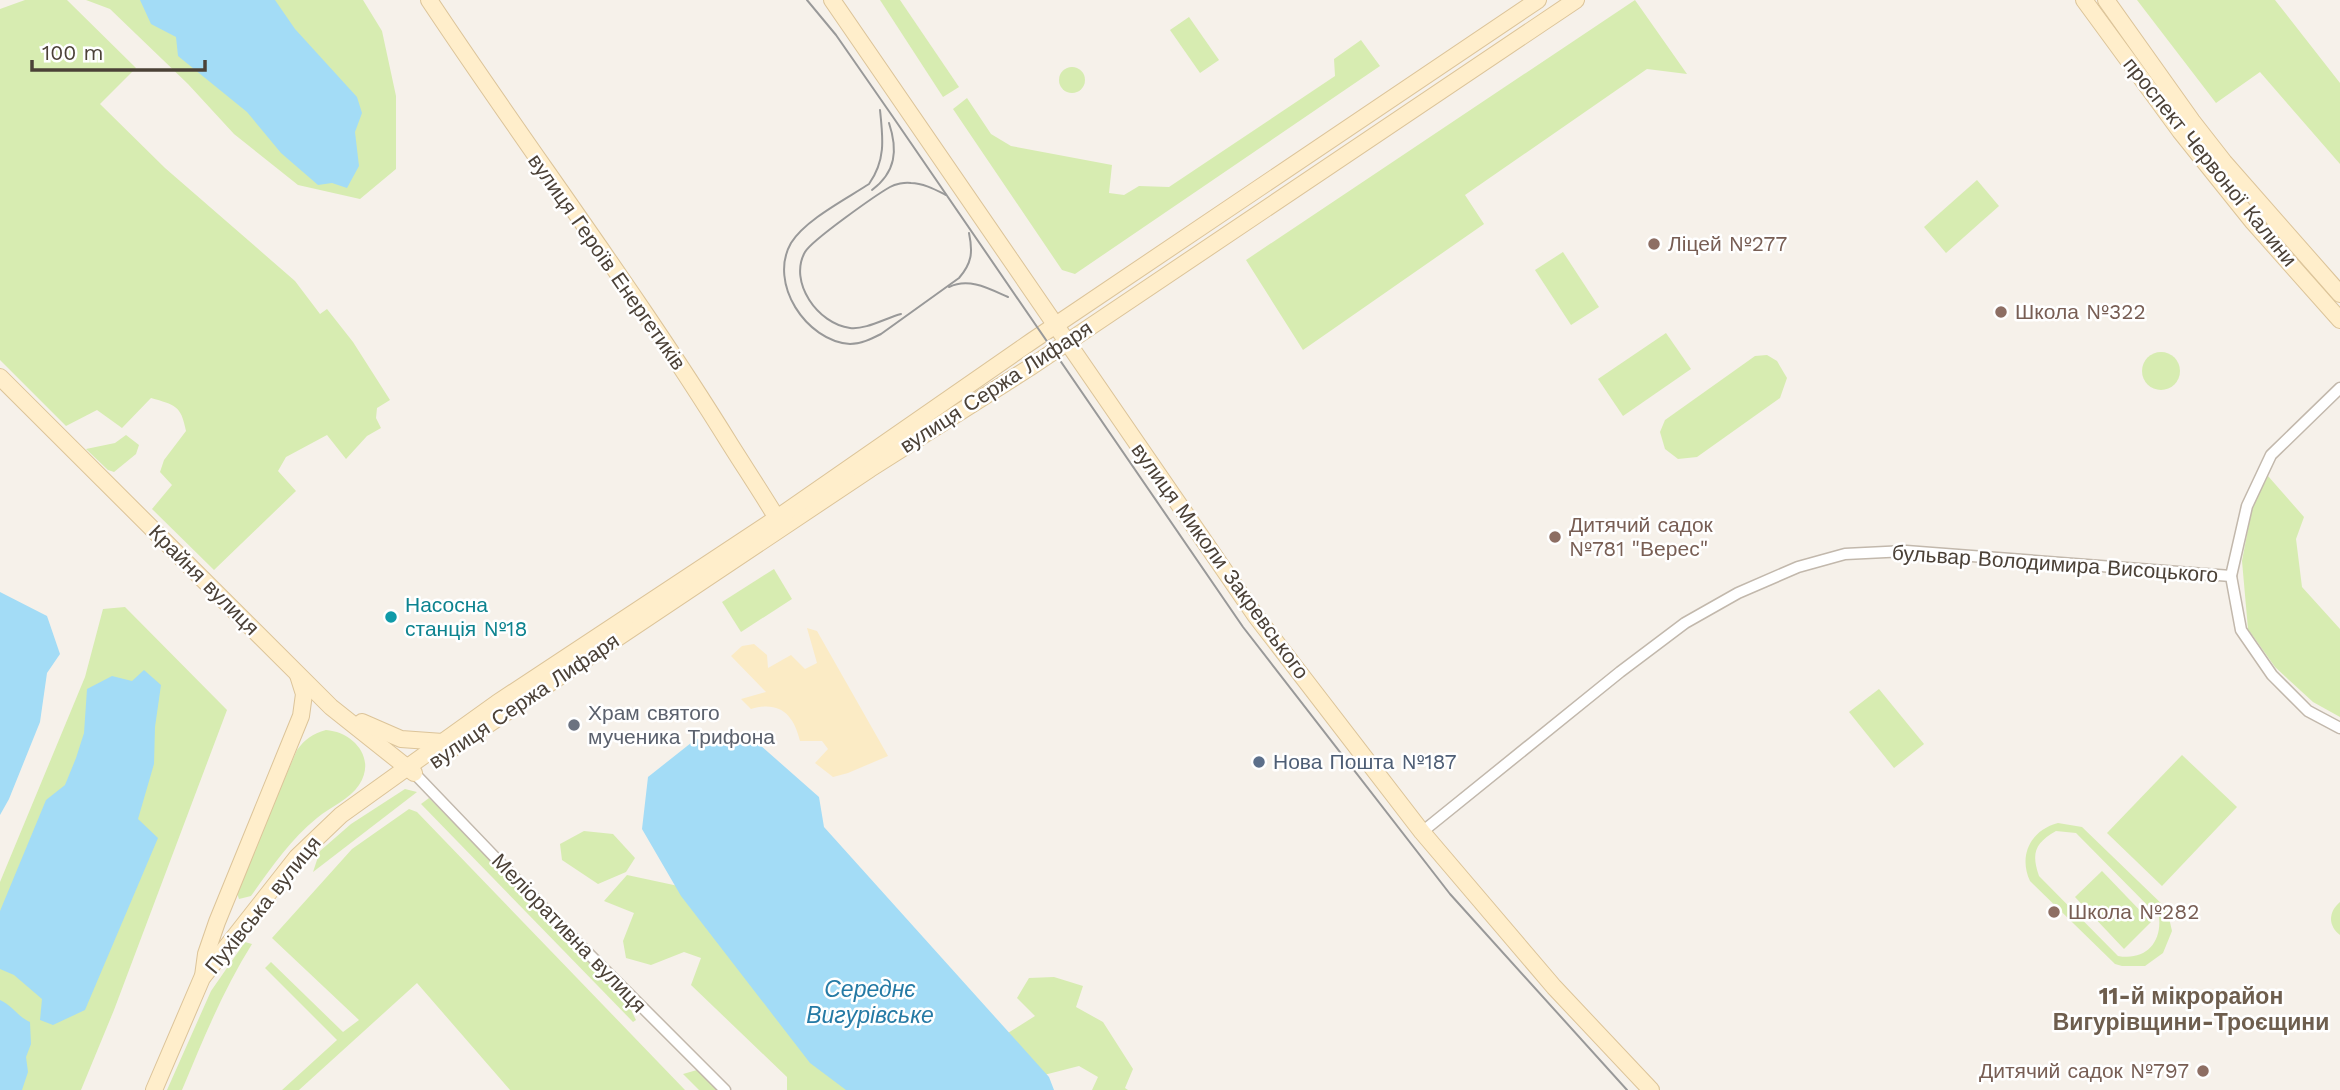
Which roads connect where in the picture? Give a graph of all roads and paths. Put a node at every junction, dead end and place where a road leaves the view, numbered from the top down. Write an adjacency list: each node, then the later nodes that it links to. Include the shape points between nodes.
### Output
1 (429, 0): 13 (street, вулиця Героїв Енергетиків, via 627,288)
2 (832, 0): 9 (street, вулиця Миколи Закревського)
3 (1538, 0): 9 (street, вулиця Сержа Лифаря)
4 (1576, 0): 10 (street, вулиця Сержа Лифаря)
5 (2084, 0): 8 (street, проспект Червоної Калини, via 2197,152)
6 (2106, 0): 7 (street, проспект Червоної Калини, via 2224,162)
7 (2340, 294)
8 (2340, 320)
9 (1055, 326): 10 (street, вулиця Миколи Закревського); 13 (street, вулиця Сержа Лифаря)
10 (1066, 343): 13 (street, вулиця Сержа Лифаря); 20 (street, вулиця Миколи Закревського, via 1255,615)
11 (0, 377): 15 (street, Крайня вулиця)
12 (2340, 388): 14 (street, via 2271,454 2248,506)
13 (779, 523): 18 (street, вулиця Сержа Лифаря); 19 (street, вулиця Сержа Лифаря)
14 (2231, 576): 17 (street, via 2241,631 2272,675 2308,711); 20 (street, бульвар Володимира Висоцького, via 1906,551 1845,554 1798,567 1685,623)
15 (297, 673): 16 (street, Крайня вулиця); 21 (street, via 304,694 301,716 217,922)
16 (331, 707): 18 (street, via 389,736); 19 (street, Крайня вулиця)
17 (2340, 728)
18 (443, 741): 19 (street, вулиця Сержа Лифаря)
19 (412, 770): 21 (street, Пухівська вулиця, via 341,815 316,838); 23 (street, Меліоративна вулиця)
20 (1422, 832): 24 (street, вулиця Миколи Закревського, via 1554,987)
21 (202, 978): 22 (street, Пухівська вулиця)
22 (154, 1090)
23 (725, 1090)
24 (1651, 1090)

